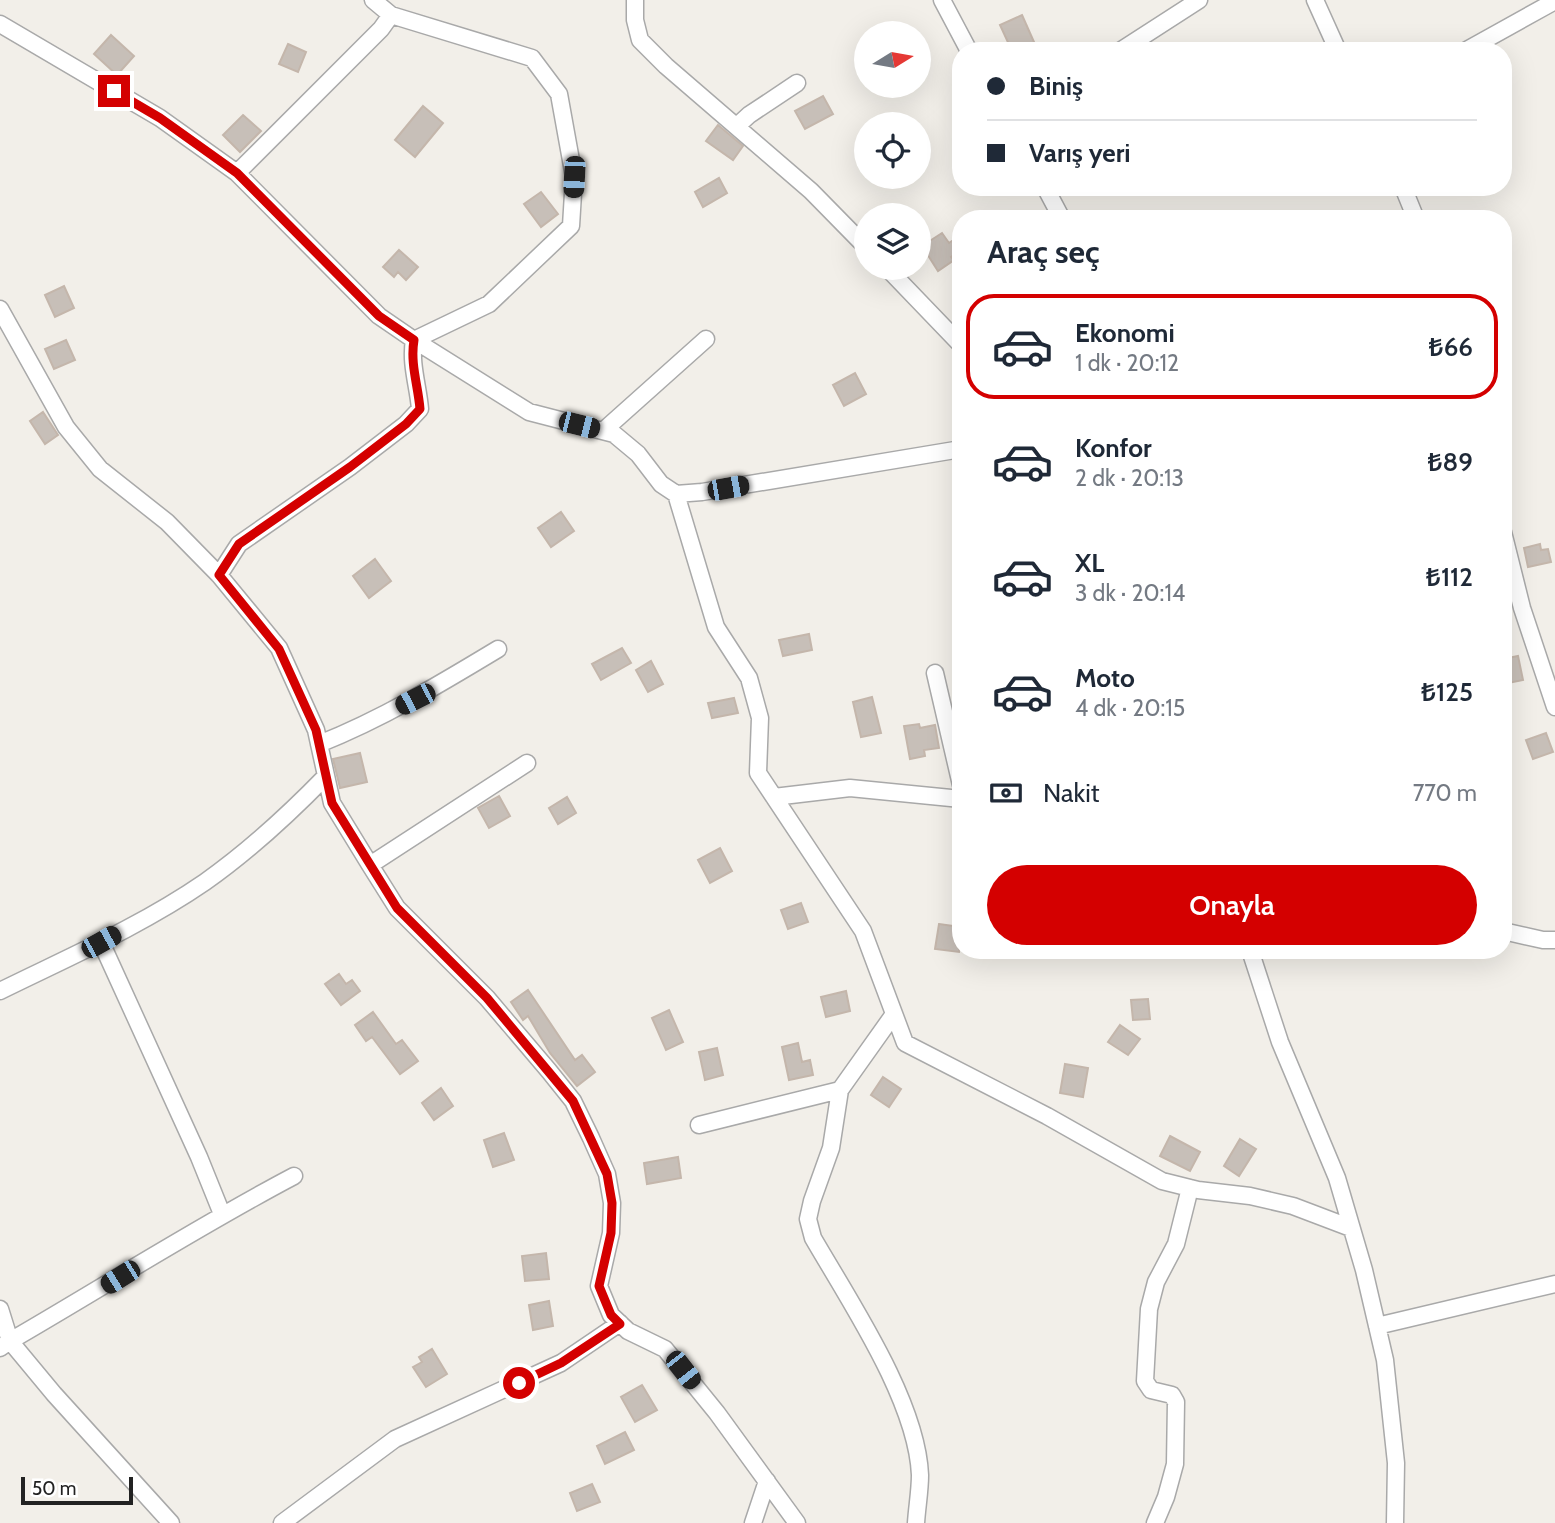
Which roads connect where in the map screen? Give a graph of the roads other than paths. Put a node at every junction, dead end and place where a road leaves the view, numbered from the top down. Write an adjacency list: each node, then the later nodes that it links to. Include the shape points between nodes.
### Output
1 (373, 0): 7 (street)
2 (635, 0): 14 (street, via 640,40)
3 (942, 0): 9 (street)
4 (1199, 0): 10 (street)
5 (1315, 0): 11 (street)
6 (1555, 1): 12 (street)
7 (391, 15): 15 (street); 21 (street, via 531,58 559,94 574,177 571,226 489,304)
8 (0, 24): 15 (street, via 160,118)
9 (964, 42)
10 (1133, 42)
11 (1334, 42)
12 (1481, 42)
13 (797, 83): 14 (street)
14 (737, 126): 16 (street)
15 (237, 173): 21 (street, via 379,316)
16 (854, 235)
17 (899, 280): 19 (street)
18 (0, 309): 26 (street, via 65,427 100,469 167,522)
19 (952, 336)
20 (706, 339): 22 (street)
21 (414, 340): 22 (street, via 529,412); 26 (street, via 411,359 420,409 350,467 239,544)
22 (603, 431): 24 (street, via 614,434 638,454 661,484)
23 (952, 450): 24 (street)
24 (676, 494): 34 (street, via 716,627 749,678 760,718 758,772)
25 (1512, 568): 29 (street)
26 (219, 575): 30 (street, via 279,649)
27 (498, 649): 30 (street, via 415,699)
28 (935, 673): 31 (street)
29 (1555, 706)
30 (319, 744): 33 (street)
31 (952, 746)
32 (527, 762): 36 (street)
33 (326, 776): 36 (street, via 332,803); 39 (street, via 289,814 205,882)
34 (774, 797): 35 (street, via 850,788); 42 (street, via 863,931)
35 (952, 798)
36 (370, 865): 51 (street, via 397,908 487,998 573,1101 607,1174 611,1233 599,1286 611,1315)
37 (1512, 934): 38 (street)
38 (1555, 940)
39 (101, 942): 41 (street); 47 (street)
40 (1253, 959): 48 (street, via 1280,1042 1337,1178)
41 (0, 991)
42 (894, 1014): 43 (street); 46 (street, via 905,1043 1162,1181)
43 (839, 1090): 44 (street); 59 (street, via 831,1148 808,1219 813,1238 879,1352 906,1413 920,1475)
44 (699, 1125)
45 (294, 1176): 47 (street)
46 (1191, 1188): 48 (street, via 1293,1206); 60 (street, via 1176,1244 1156,1282 1149,1308 1145,1381 1151,1390 1172,1395 1176,1402 1175,1464)
47 (222, 1214): 53 (street)
48 (1351, 1228): 52 (street)
49 (1555, 1284): 52 (street)
50 (0, 1309): 53 (street)
51 (620, 1324): 54 (street, via 666,1349); 56 (street, via 561,1363 396,1439)
52 (1377, 1326): 61 (street, via 1396,1463)
53 (5, 1345): 55 (street)
54 (767, 1481): 57 (street); 58 (street)
55 (171, 1523)
56 (282, 1523)
57 (754, 1523)
58 (797, 1523)
59 (916, 1523)
60 (1155, 1523)
61 (1395, 1523)

